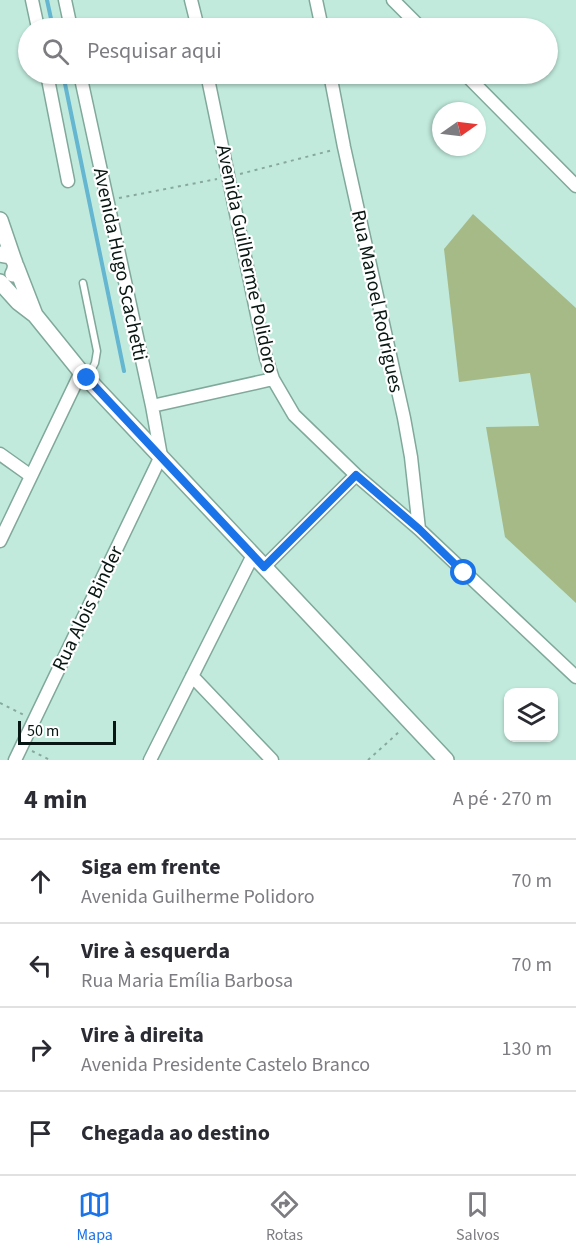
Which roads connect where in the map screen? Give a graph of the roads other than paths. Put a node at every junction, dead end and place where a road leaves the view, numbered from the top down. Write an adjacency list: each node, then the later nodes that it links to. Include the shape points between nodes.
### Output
1 (32, 0): 6 (street)
2 (65, 0): 7 (street)
3 (191, 0): 8 (street)
4 (316, 0): 9 (street)
5 (393, 0): 10 (street)
6 (36, 18)
7 (69, 18)
8 (196, 18)
9 (320, 18)
10 (411, 18)
11 (49, 84): 16 (street, Avenida Hugo Scachetti)
12 (82, 84): 26 (street, Avenida Hugo Scachetti)
13 (209, 84): 25 (street, Avenida Guilherme Polidoro)
14 (332, 84): 31 (street, Rua Manoel Rodrigues, via 404,418)
15 (475, 84): 17 (street)
16 (68, 181)
17 (576, 186)
18 (0, 220): 20 (street)
19 (0, 254): 20 (street, via 7,254)
20 (15, 263): 21 (street, via 13,275); 23 (street)
21 (0, 280): 23 (street)
22 (83, 283): 24 (lane, via 97,351 95,363)
23 (35, 315): 24 (street)
24 (84, 375): 28 (street); 30 (street)
25 (273, 379): 26 (street); 29 (street, Avenida Guilherme Polidoro, via 294,416)
26 (152, 406): 28 (street, Avenida Hugo Scachetti)
27 (0, 454): 30 (street)
28 (161, 456): 34 (street); 38 (street, Rua Alois Binder)
29 (356, 475): 31 (street, Avenida Guilherme Polidoro); 35 (street)
30 (31, 476): 32 (street)
31 (419, 529): 37 (street, Avenida Guilherme Polidoro)
32 (3, 530): 33 (street)
33 (0, 541)
34 (253, 555): 35 (street); 36 (street)
35 (264, 567): 41 (street)
36 (192, 676): 39 (street); 40 (street)
37 (576, 677)
38 (15, 760)
39 (150, 760)
40 (272, 760)
41 (446, 760)

